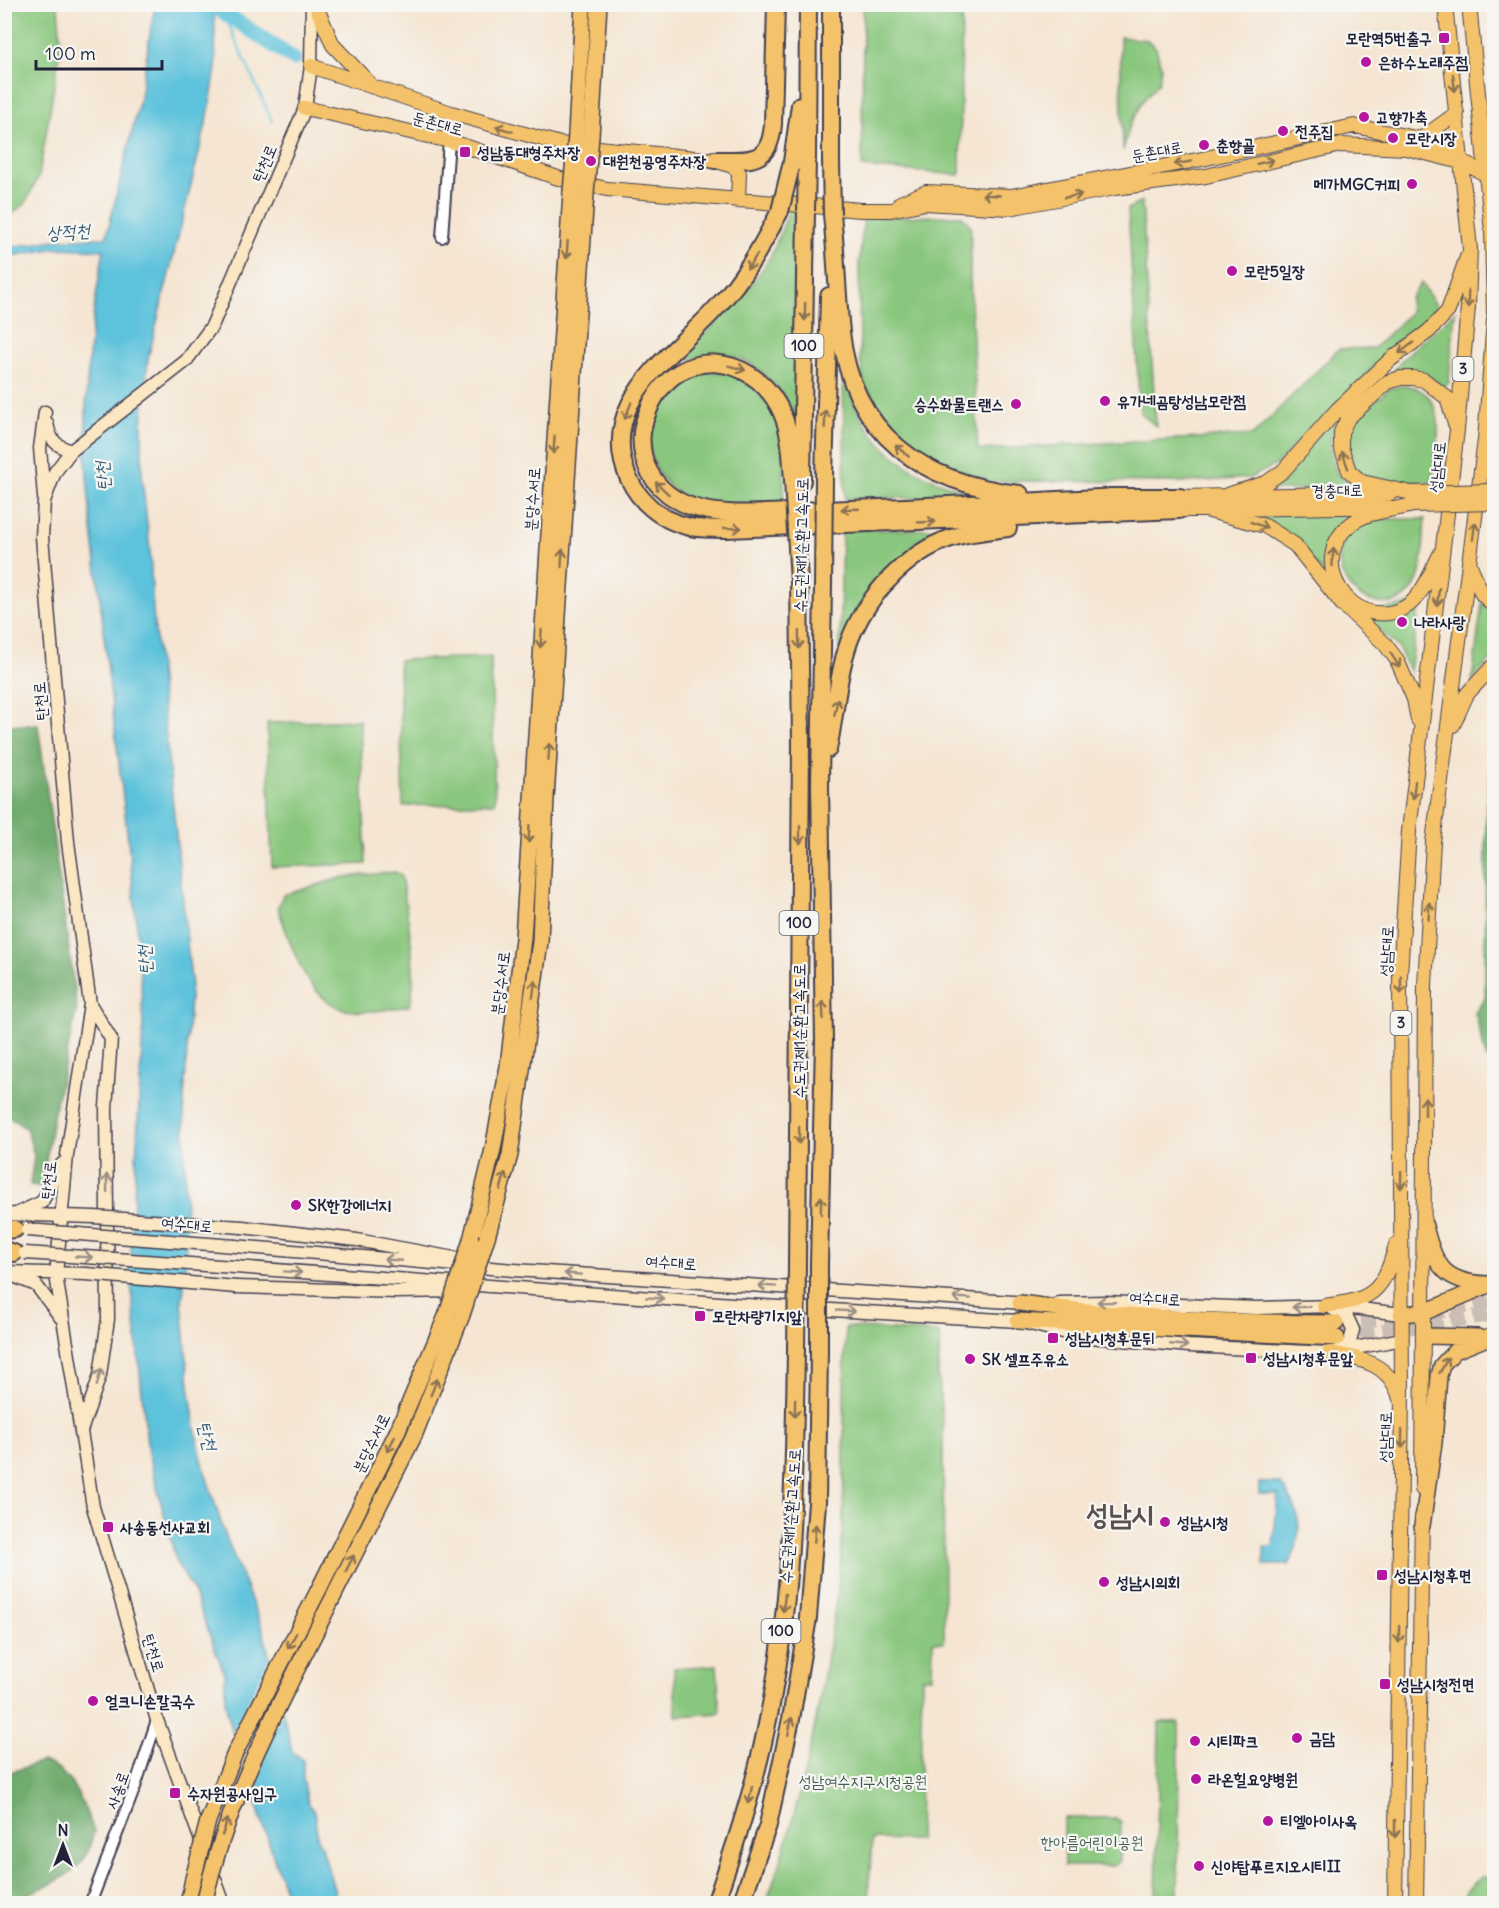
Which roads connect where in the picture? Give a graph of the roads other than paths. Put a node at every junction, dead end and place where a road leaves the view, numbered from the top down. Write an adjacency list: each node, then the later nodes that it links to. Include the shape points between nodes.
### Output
1 (313, 4): 9 (main road, 탄천로); 10 (main road, via 333,45)
2 (583, 4): 14 (highway, 분당수서로)
3 (601, 4): 14 (highway, 분당수서로)
4 (776, 4): 17 (highway, via 773,124 768,147 752,160)
5 (808, 4): 18 (highway, 수도권제1순환고속도로 / 100, via 808,69)
6 (831, 4): 24 (highway, 수도권제1순환고속도로 / 100, bridge)
7 (1445, 4): 13 (main road, 성남대로 / 3, one-way to 13)
8 (1469, 4): 20 (main road)
9 (311, 66): 10 (main road, 둔촌대로); 11 (main road, 탄천로)
10 (372, 85): 12 (main road, 둔촌대로)
11 (305, 108): 16 (main road, 둔촌대로); 33 (main road, 탄천로, via 212,326 186,361)
12 (451, 113): 16 (street); 17 (main road, 둔촌대로, one-way to 12, via 560,144)
13 (1457, 113): 15 (main road); 19 (main road, 성남대로 / 3)
14 (584, 135): 21 (highway, 분당수서로, bridge)
15 (1421, 138): 19 (main road, 둔촌대로); 23 (main road, 둔촌대로, one-way to 23, via 1354,126 1011,196 926,192)
16 (450, 141): 22 (main road, 둔촌대로, via 561,179 607,189); 25 (street)
17 (714, 160): 22 (main road, via 738,170)
18 (799, 161): 34 (highway, 수도권제1순환고속도로 / 100, one-way to 34, bridge, via 806,211); 41 (highway, one-way to 41, bridge, via 755,260 720,305 652,374 629,406 619,445 632,487 645,504 687,527 727,529 916,523)
19 (1461, 162): 20 (main road, 둔촌대로); 23 (main road, 둔촌대로, one-way to 19, via 925,203 1009,208 1206,176 1341,145 1406,148); 27 (main road, 성남대로 / 3)
20 (1491, 178): 26 (main road)
21 (579, 192): 64 (highway, 분당수서로, one-way to 64, bridge, via 523,938 508,1066 493,1149); 64 (highway, 분당수서로, one-way to 21, bridge, via 487,1238 510,1155 540,942)
22 (738, 201): 23 (main road, 둔촌대로)
23 (891, 210)
24 (832, 214): 41 (highway, one-way to 24, via 977,488 944,478 896,447 864,405 849,370 841,334); 49 (highway, 수도권제1순환고속도로 / 100, one-way to 24, bridge)
25 (442, 237)
26 (1493, 237): 28 (main road)
27 (1470, 249): 31 (main road, 성남대로 / 3, one-way to 31); 36 (main road, one-way to 36, via 1448,311 1338,409 1283,471 1266,483)
28 (1494, 314)
29 (1494, 319): 32 (main road, 3)
30 (1494, 427): 32 (main road)
31 (1457, 430): 37 (main road, one-way to 31, via 1362,482 1349,471 1341,447 1341,432 1348,418 1388,382 1413,378 1424,380 1447,398); 43 (main road, 성남대로 / 3)
32 (1485, 440): 44 (main road, 3, one-way to 32)
33 (72, 450): 38 (main road, 탄천로, via 55,472); 38 (main road, via 56,445 49,434 45,411 40,448)
34 (798, 481): 41 (highway, one-way to 34, via 709,512 677,501 657,486 648,470 642,430 658,391 670,376 706,363 740,368 752,374 779,406 789,432); 79 (highway, 수도권제1순환고속도로 / 100, one-way to 79, bridge, via 801,755 794,1514 766,1733 742,1826)
35 (1494, 491): 37 (main road, 경충대로, bridge)
36 (1227, 495): 37 (main road, 경충대로); 39 (main road, 경충대로)
37 (1412, 499): 40 (main road, 경충대로, bridge); 42 (main road, 경충대로); 43 (main road, one-way to 37, via 1414,599 1404,608 1372,612 1358,608 1343,595 1334,580 1331,563 1340,534 1358,519)
38 (44, 501): 50 (main road, 탄천로, via 42,537 68,842)
39 (1180, 503): 41 (highway); 42 (main road, 경충대로)
40 (1494, 503)
41 (1115, 504): 49 (highway, one-way to 41, via 852,634 867,606 888,580 931,547 957,536)
42 (1202, 509): 47 (main road, one-way to 47, via 1265,526 1295,545 1342,604 1397,660 1414,699)
43 (1445, 544): 47 (main road, 성남대로 / 3, one-way to 47)
44 (1470, 564): 45 (main road, via 1482,594); 48 (main road, 3)
45 (1494, 606)
46 (1494, 665): 48 (main road, via 1467,694)
47 (1421, 732): 55 (main road, 성남대로 / 3, one-way to 55, via 1409,831 1401,975)
48 (1443, 756): 54 (main road, 3, one-way to 48, via 1425,985 1433,842)
49 (820, 785): 80 (highway, 수도권제1순환고속도로 / 100, one-way to 49, bridge, via 768,1824 791,1719 808,1618 817,1503 824,1041)
50 (90, 1004): 51 (main road, 탄천로); 72 (main road, one-way to 50, via 100,1375 108,1319 106,1107 111,1039)
51 (67, 1155): 52 (main road, 탄천로); 53 (main road, via 42,1202)
52 (60, 1217): 53 (main road); 57 (main road, bridge, via 242,1227 357,1240); 59 (main road, 탄천로)
53 (11, 1224): 57 (main road, 여수대로, one-way to 53, bridge)
54 (1425, 1226): 63 (main road, 3); 63 (highway, via 1430,1245 1447,1273 1462,1282 1491,1284)
55 (1401, 1229): 62 (main road, via 1388,1274 1377,1289 1358,1300); 65 (main road, 성남대로 / 3)
56 (12, 1252): 60 (main road, 여수대로, one-way to 60, bridge)
57 (514, 1270): 61 (main road, 여수대로, one-way to 57)
58 (4, 1273): 59 (main road); 66 (main road, via 36,1285)
59 (56, 1275): 60 (main road, bridge, via 396,1292); 66 (main road, 탄천로)
60 (513, 1288): 67 (main road, 여수대로, one-way to 67)
61 (1020, 1303): 62 (main road, one-way to 61); 67 (highway, 여수대로, via 1093,1313 1337,1330)
62 (1324, 1306): 65 (main road); 70 (main road, via 1343,1314 1353,1330 1347,1346)
63 (1425, 1312): 65 (highway); 68 (main road, 3)
64 (455, 1314): 76 (highway, 분당수서로, one-way to 76, bridge, via 235,1754 208,1821); 77 (highway, 분당수서로, one-way to 64, bridge, via 214,1857 242,1782 414,1436)
65 (1401, 1314): 69 (main road, 성남대로 / 3)
66 (62, 1319): 72 (main road, 탄천로)
67 (1018, 1322): 70 (main road, one-way to 70, via 1079,1336)
68 (1425, 1336): 69 (main road); 73 (main road); 73 (highway, one-way to 68, via 1442,1365 1455,1351 1492,1336)
69 (1402, 1339): 70 (main road); 71 (main road, 성남대로)
70 (1329, 1353): 71 (main road, via 1360,1358 1378,1367 1395,1384)
71 (1402, 1410): 81 (main road, 성남대로, one-way to 81)
72 (81, 1432): 74 (main road, 탄천로, via 93,1507)
73 (1422, 1526): 82 (main road)
74 (157, 1720): 75 (street, 사송로); 78 (main road, 탄천로)
75 (90, 1904)
76 (188, 1904)
77 (204, 1904)
78 (224, 1904)
79 (715, 1904)
80 (741, 1904)
81 (1395, 1904)
82 (1416, 1904)

